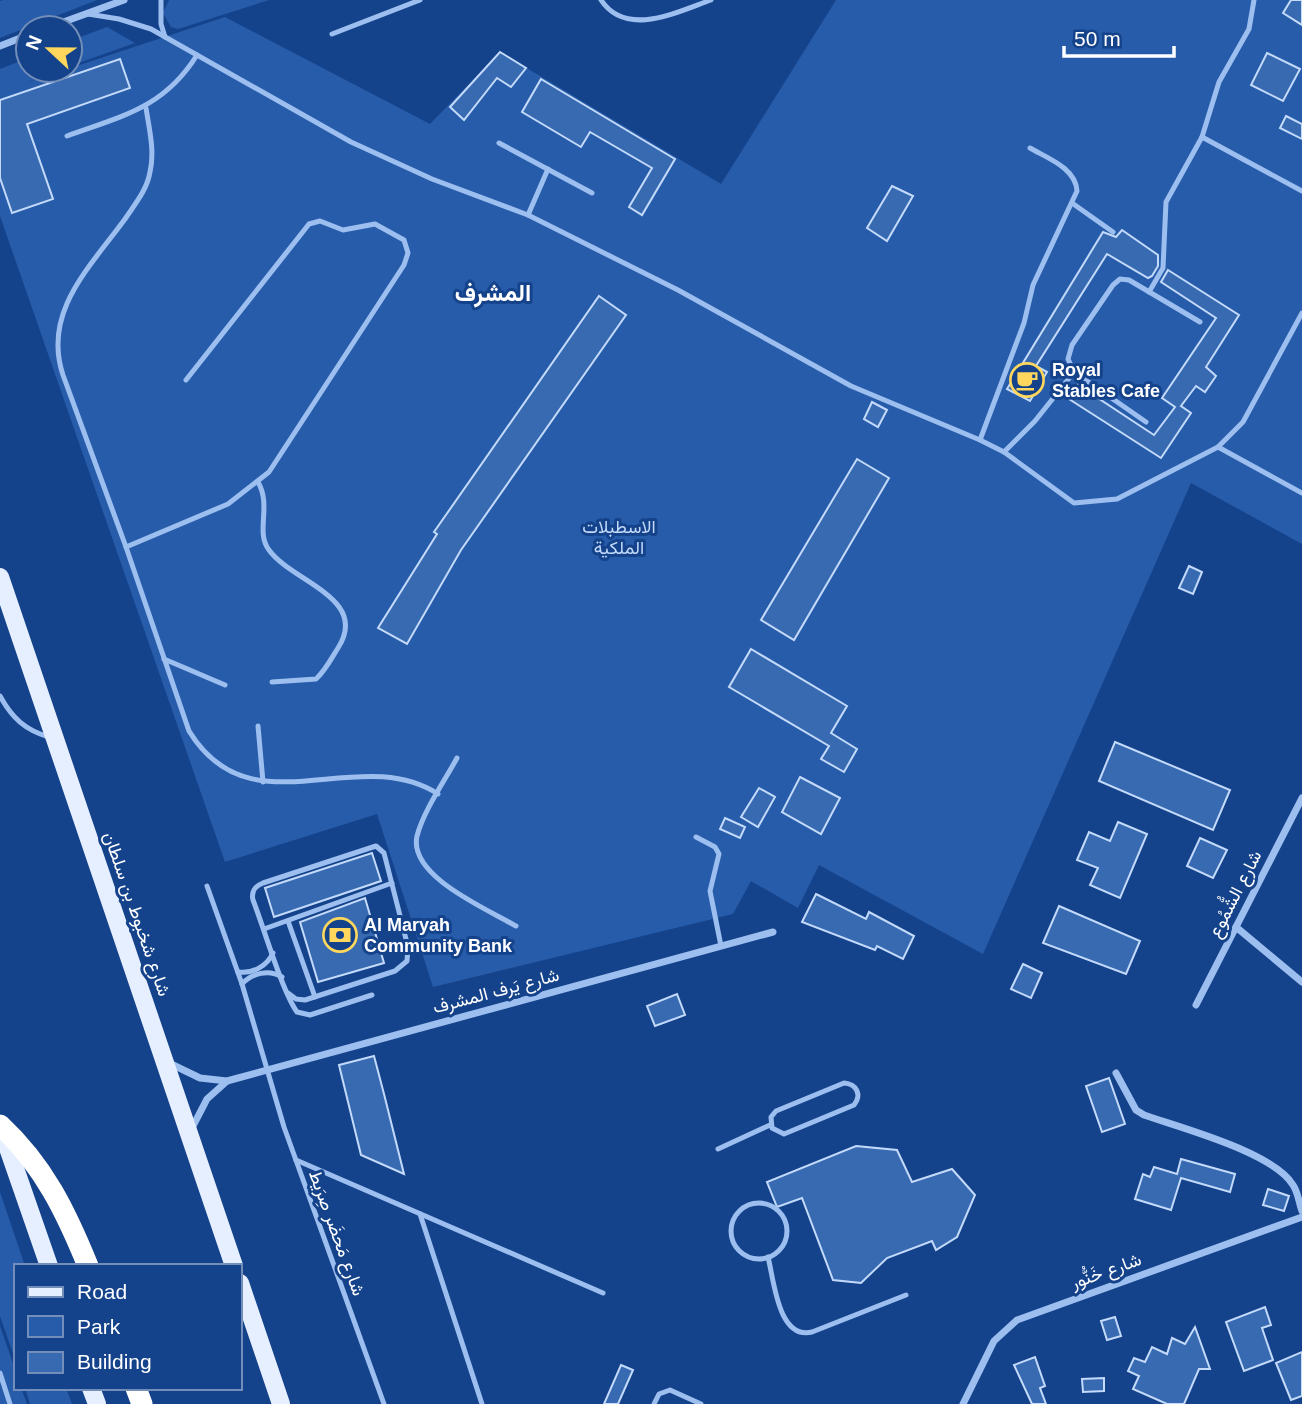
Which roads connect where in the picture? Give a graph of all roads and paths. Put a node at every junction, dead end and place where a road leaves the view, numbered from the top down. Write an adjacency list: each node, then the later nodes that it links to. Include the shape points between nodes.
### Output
1 (124, 0): 7 (street)
2 (161, 0): 9 (lane)
3 (420, 0): 8 (lane)
4 (601, 0): 5 (lane, via 612,14 636,22)
5 (711, 0)
6 (1254, 0): 13 (lane, via 1249,29 1219,82)
7 (86, 13): 9 (lane, via 119,19)
8 (332, 34)
9 (165, 37): 10 (lane)
10 (197, 55): 11 (lane, via 175,84); 20 (lane, via 351,142)
11 (146, 107): 12 (lane); 33 (lane, via 152,148 148,182 68,297 56,336 62,375)
12 (66, 136)
13 (1202, 137): 17 (lane); 22 (lane, via 1166,202 1163,268)
14 (499, 143): 16 (lane)
15 (1030, 148): 19 (lane, via 1072,175 1077,191)
16 (548, 169): 18 (lane); 20 (lane)
17 (1302, 191)
18 (592, 193)
19 (1072, 203): 21 (lane); 28 (lane, via 1032,285 1024,323)
20 (528, 215): 28 (lane, via 678,290 851,386)
21 (1113, 232)
22 (1149, 292): 24 (lane); 25 (lane, via 1124,278 1116,281 1069,352)
23 (1302, 313): 29 (lane, via 1244,422)
24 (1200, 322)
25 (1074, 372): 27 (lane); 30 (lane)
26 (187, 380): 31 (lane, via 309,224 320,221 343,230 374,224 404,240 408,253 404,265 278,461)
27 (1146, 422)
28 (980, 440): 30 (lane)
29 (1218, 447): 30 (lane, via 1117,499 1074,503); 32 (lane)
30 (1004, 452)
31 (258, 482): 33 (lane, via 220,509); 36 (lane, via 266,501 263,537 269,551 340,608 347,626 344,639 316,679)
32 (1302, 493)
33 (126, 547): 35 (lane)
34 (0, 577): 40 (main road, شارع شخبوط بن سلطان)
35 (164, 659): 37 (lane); 42 (lane, via 197,744 226,770)
36 (272, 682)
37 (225, 685)
38 (0, 696): 40 (lane, via 9,713 30,732)
39 (258, 726): 42 (lane)
40 (55, 739): 63 (main road, شارع شخبوط بن سلطان)
41 (457, 758): 43 (lane)
42 (263, 782): 43 (lane, via 386,776 413,781)
43 (438, 794): 49 (lane, via 417,837 420,862 431,875)
44 (1302, 798): 50 (street, شارع الشُّمُوع)
45 (696, 837): 53 (lane, via 719,854 710,891)
46 (392, 883): 48 (lane); 51 (lane, via 384,853 376,846 263,883 252,896); 61 (lane, via 408,947 407,961 396,971)
47 (207, 886): 55 (lane, شارع مَحضَر صِرَيط)
48 (288, 921): 51 (lane); 61 (lane)
49 (516, 926)
50 (1236, 927): 57 (street); 62 (street, شارع الشُّمُوع)
51 (264, 929): 54 (lane)
52 (773, 932): 53 (street, شارع يَرف المشرف)
53 (721, 946): 64 (street, شارع يَرف المشرف)
54 (273, 953): 55 (lane, via 264,965); 56 (lane)
55 (237, 972): 58 (lane, شارع مَحضَر صِرَيط)
56 (282, 976): 58 (lane, via 267,972); 59 (lane)
57 (1302, 982)
58 (242, 984): 64 (lane, شارع مَحضَر صِرَيط)
59 (288, 993): 60 (lane, via 294,1007 305,1015); 61 (lane, via 301,1000)
60 (372, 995)
61 (315, 997)
62 (1196, 1005)
63 (164, 1060): 66 (street, شارع يَرف المشرف, via 187,1074); 69 (main road, شارع شخبوط بن سلطان)
64 (267, 1071): 66 (street, شارع يَرف المشرف); 71 (lane, شارع مَحضَر صِرَيط)
65 (1116, 1073): 72 (street, via 1136,1110 1144,1115 1244,1150 1276,1168 1293,1185)
66 (226, 1081): 69 (street, via 207,1099)
67 (0, 1125): 76 (main road); 77 (highway, via 52,1186)
68 (770, 1125): 68 (lane, via 777,1133 787,1133 854,1105 857,1090 844,1083 779,1108); 70 (lane)
69 (190, 1135): 78 (main road, شارع شخبوط بن سلطان)
70 (718, 1149)
71 (296, 1160): 73 (lane); 85 (lane, شارع مَحضَر صِرَيط)
72 (1302, 1211)
73 (420, 1214): 80 (lane); 86 (lane)
74 (1302, 1217): 89 (street, شارع خَنُّور, via 1017,1320 995,1341)
75 (768, 1257): 75 (lane, via 783,1246 786,1223 782,1214 767,1204 748,1205 735,1217 734,1243 748,1257); 81 (lane, via 787,1323 800,1333)
76 (48, 1264)
77 (87, 1264)
78 (233, 1264)
79 (242, 1289): 84 (main road)
80 (603, 1293)
81 (906, 1295)
82 (0, 1373): 83 (lane)
83 (10, 1404)
84 (281, 1404)
85 (384, 1404)
86 (482, 1404)
87 (654, 1404): 88 (lane, via 659,1394 670,1390)
88 (701, 1404)
89 (963, 1404)

